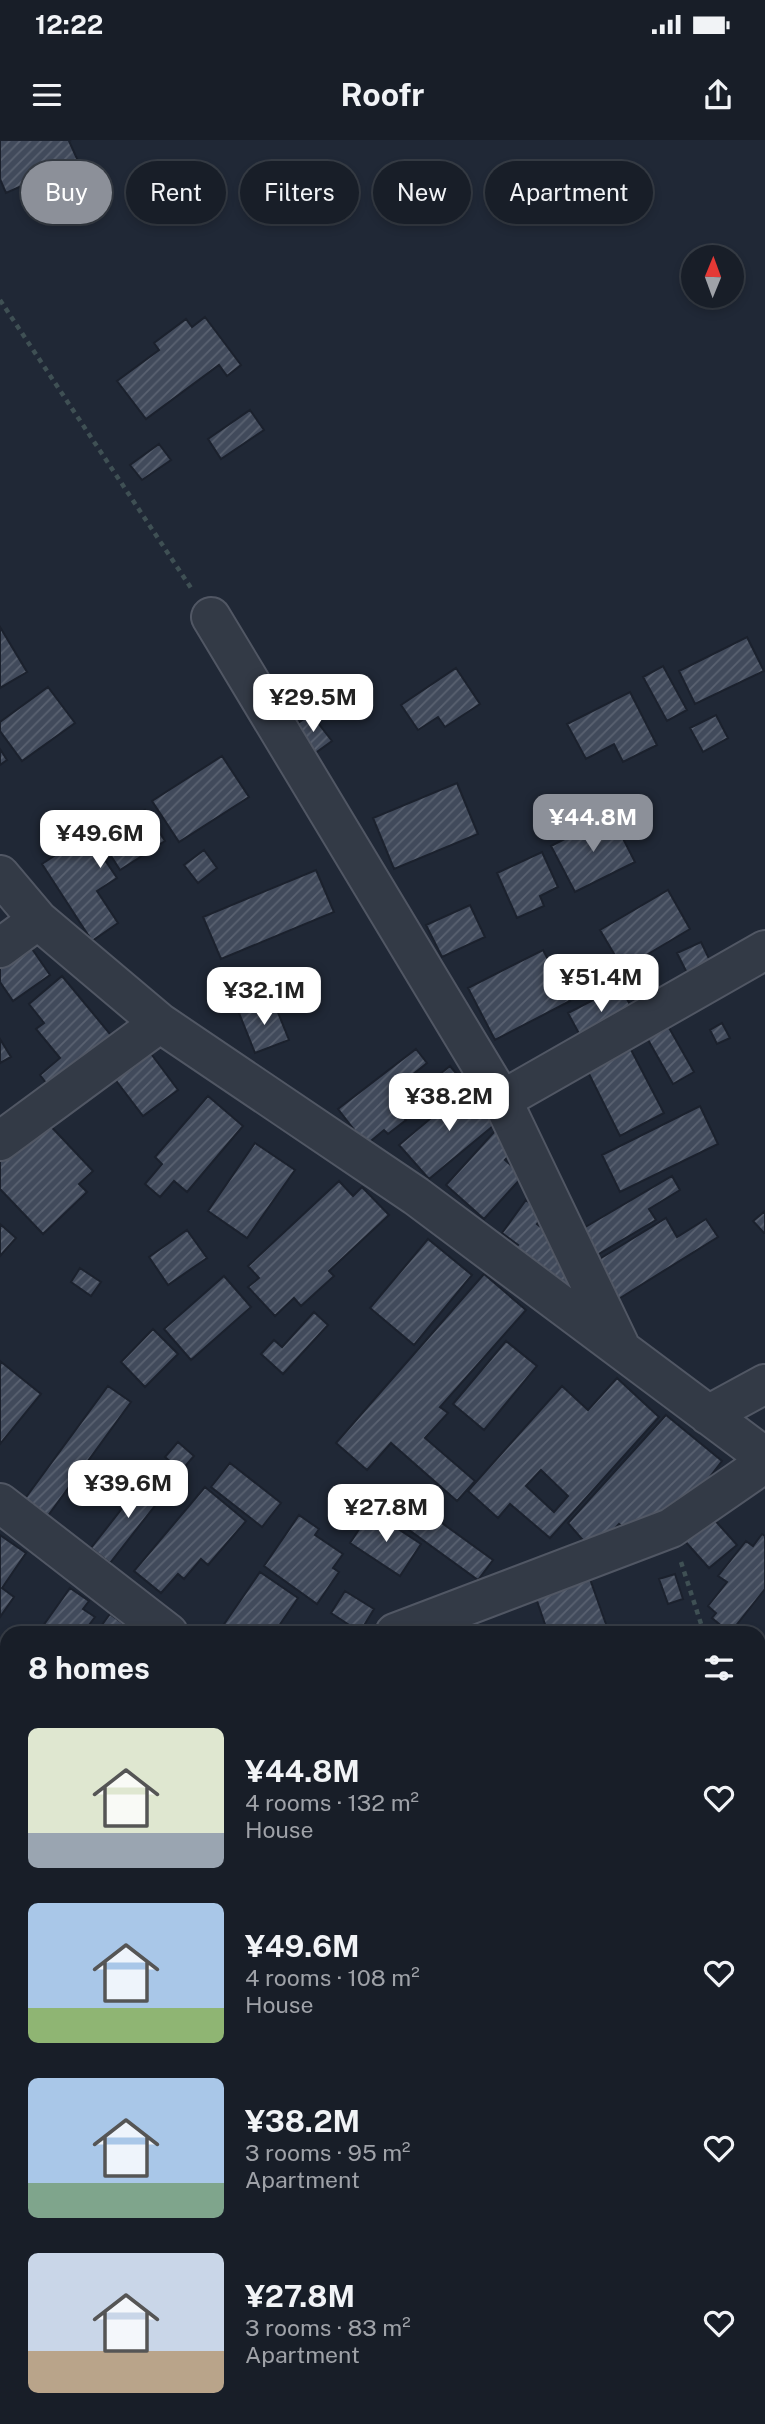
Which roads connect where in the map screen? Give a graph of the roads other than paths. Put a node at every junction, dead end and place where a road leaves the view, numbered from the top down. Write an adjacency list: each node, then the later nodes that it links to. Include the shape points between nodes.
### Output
1 (211, 617): 7 (street)
2 (0, 875): 3 (street)
3 (38, 920): 4 (street); 6 (street)
4 (0, 948)
5 (765, 950): 7 (street)
6 (160, 1023): 8 (street); 9 (street, via 416,1196)
7 (502, 1100): 9 (street)
8 (0, 1141)
9 (622, 1350): 11 (street)
10 (765, 1384): 11 (street)
11 (708, 1415): 12 (street)
12 (765, 1457)
13 (765, 1463): 16 (street, via 671,1528)
14 (0, 1503): 15 (street)
15 (159, 1626)
16 (413, 1626)

